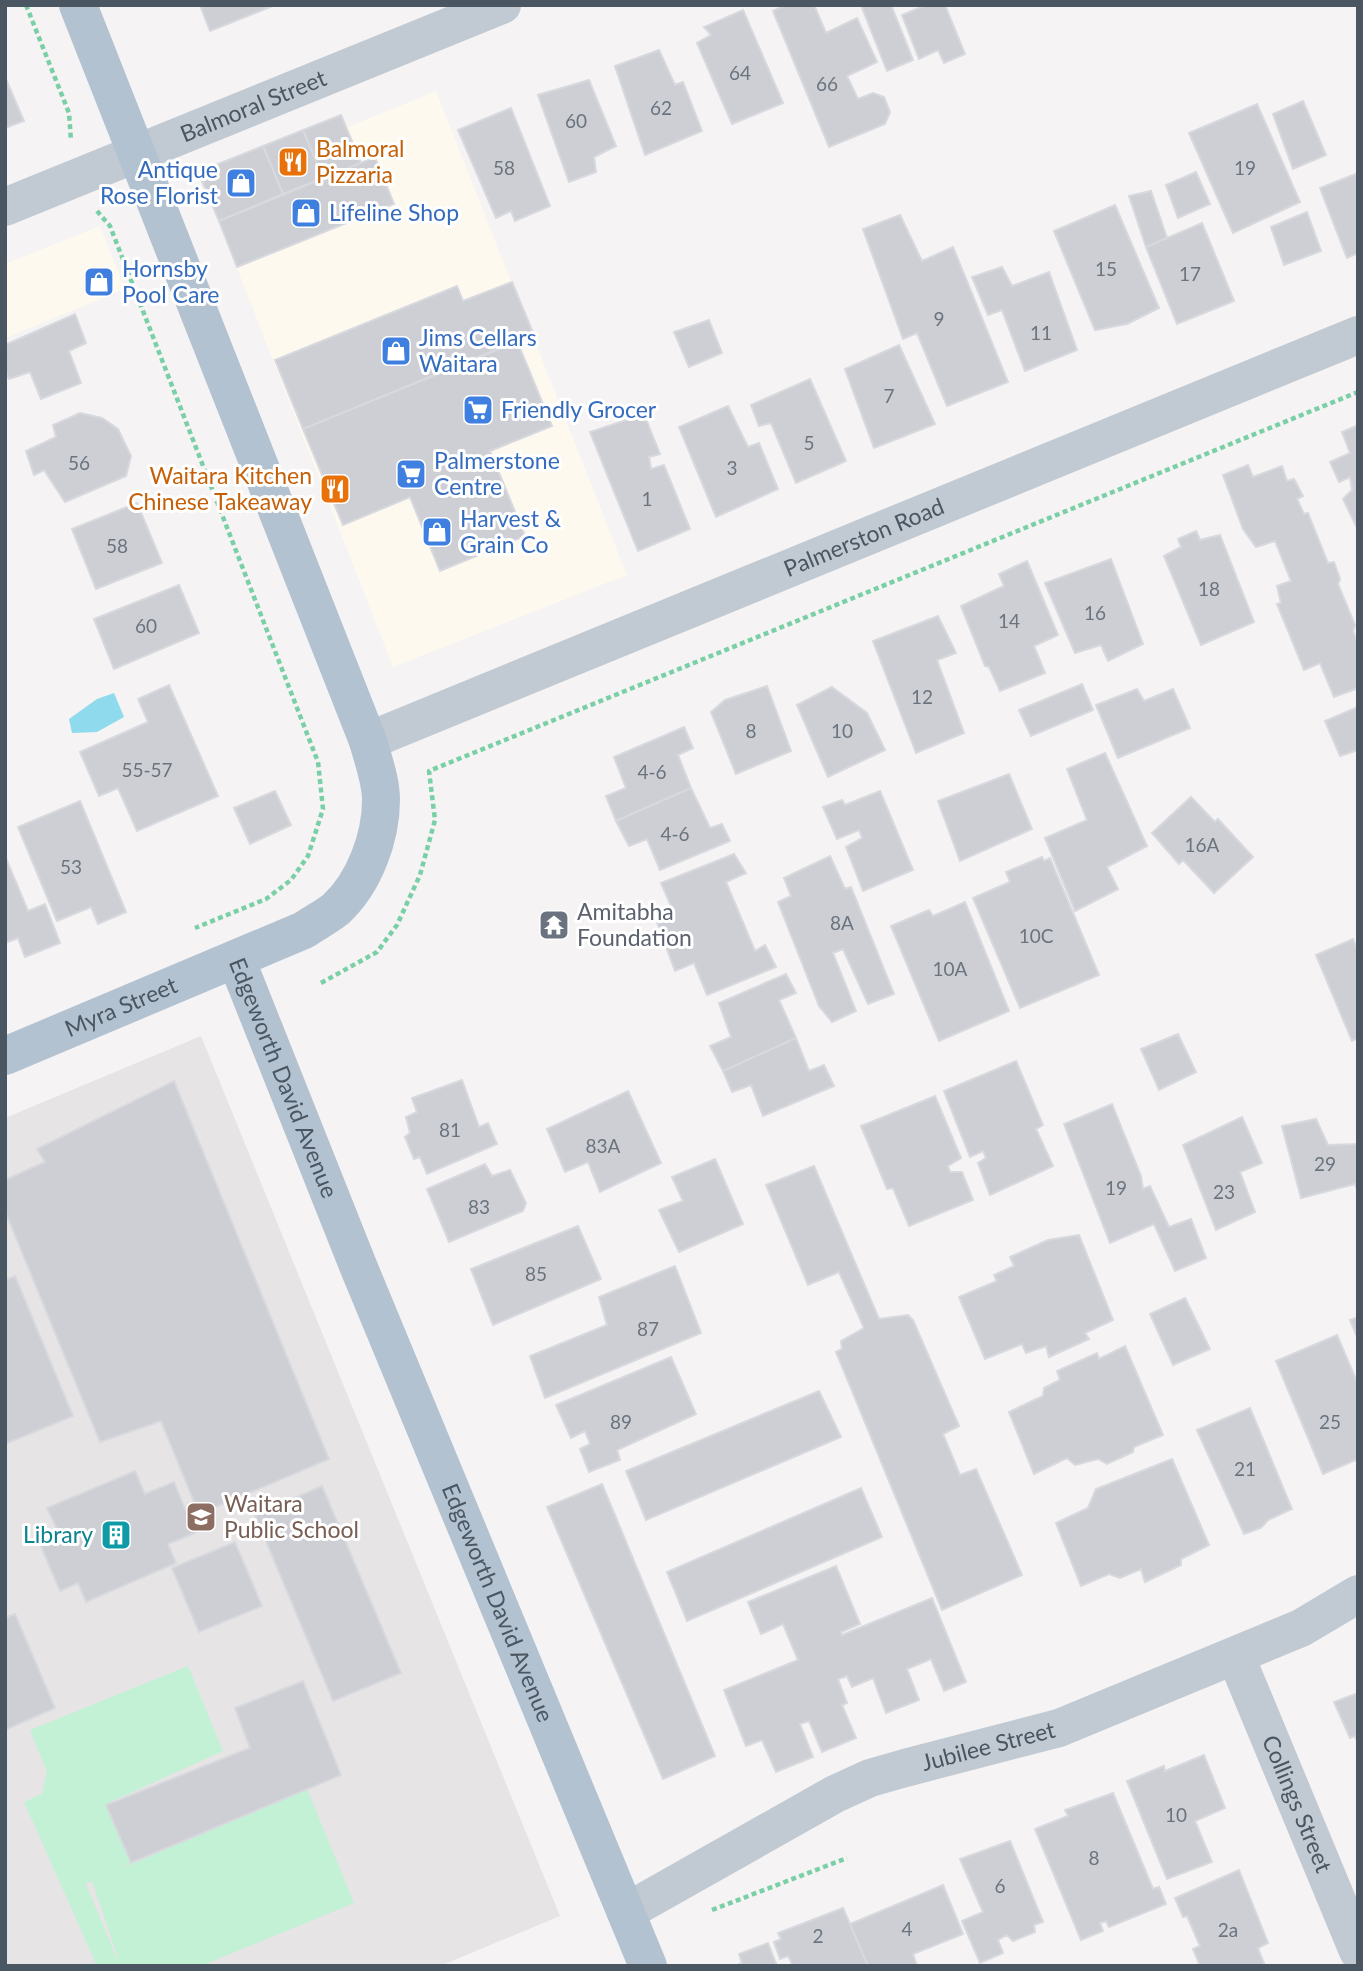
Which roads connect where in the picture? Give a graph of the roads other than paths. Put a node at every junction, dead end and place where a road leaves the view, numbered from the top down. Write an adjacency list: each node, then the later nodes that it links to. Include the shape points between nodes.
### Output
1 (78, 5): 3 (main road, Edgeworth David Avenue)
2 (502, 5): 3 (street, Balmoral Street)
3 (135, 153): 4 (street, Balmoral Street); 6 (main road, Edgeworth David Avenue)
4 (5, 207)
5 (1358, 335): 6 (street, Palmerston Road)
6 (368, 741): 7 (main road, Edgeworth David Avenue, via 381,799 377,834 356,884 336,909 304,930)
7 (236, 959): 8 (main road, Myra Street); 11 (main road, Edgeworth David Avenue)
8 (5, 1056)
9 (1358, 1594): 10 (street, Jubilee Street, via 1300,1628)
10 (1236, 1657): 11 (street, Jubilee Street, via 1059,1728 870,1778); 12 (street, Collings Street)
11 (626, 1912): 13 (main road, Edgeworth David Avenue)
12 (1358, 1951)
13 (648, 1966)

